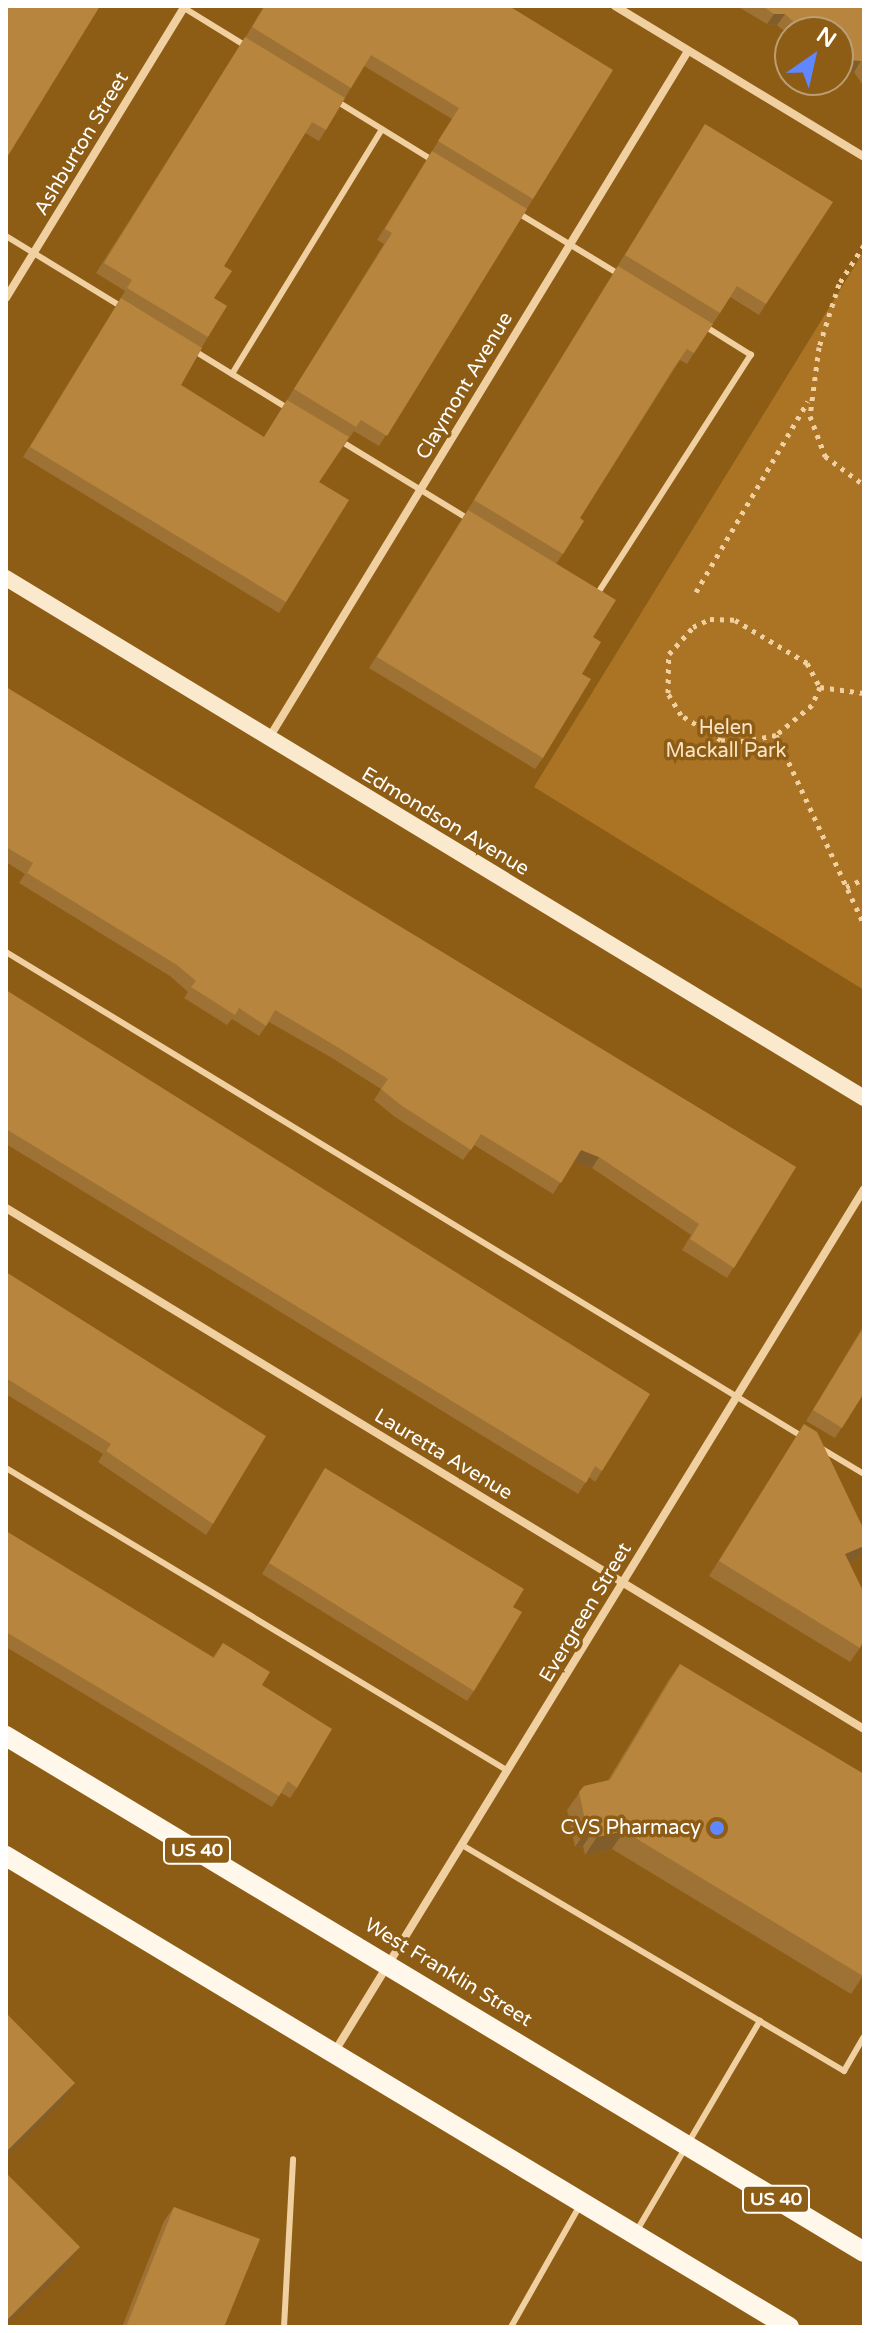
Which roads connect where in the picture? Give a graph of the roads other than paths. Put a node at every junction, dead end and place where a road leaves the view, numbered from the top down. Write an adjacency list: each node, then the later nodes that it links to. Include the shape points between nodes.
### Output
1 (615, 6): 4 (street)
2 (183, 7): 3 (lane); 12 (street, Ashburton Street)
3 (254, 50)
4 (688, 51): 7 (street); 11 (street, Claymont Avenue)
5 (331, 98): 6 (lane)
6 (382, 129): 8 (lane); 18 (lane)
7 (864, 157)
8 (445, 168)
9 (509, 207): 11 (lane)
10 (6, 236): 12 (lane)
11 (570, 244): 13 (lane); 21 (street, Claymont Avenue)
12 (33, 253): 14 (street, Ashburton Street); 15 (lane)
13 (631, 281)
14 (6, 298)
15 (129, 312)
16 (698, 322): 24 (lane, via 751,355 597,597)
17 (181, 343): 18 (lane)
18 (232, 374): 19 (lane)
19 (295, 413)
20 (333, 436): 21 (lane)
21 (421, 489): 22 (lane); 25 (street, Claymont Avenue)
22 (479, 525)
23 (6, 578): 25 (main road, Edmondson Avenue)
24 (584, 589)
25 (268, 739): 27 (main road, Edmondson Avenue)
26 (6, 952): 30 (lane)
27 (864, 1098)
28 (864, 1189): 30 (street, Evergreen Street)
29 (6, 1208): 33 (street, Lauretta Avenue)
30 (737, 1396): 32 (lane); 33 (street, Evergreen Street)
31 (6, 1468): 36 (lane)
32 (864, 1474)
33 (623, 1583): 34 (street, Lauretta Avenue); 36 (street, Evergreen Street)
34 (864, 1729)
35 (6, 1736): 39 (main road, West Franklin Street / US 40)
36 (508, 1771): 37 (street, Evergreen Street)
37 (462, 1845): 39 (street, Evergreen Street); 40 (lane)
38 (6, 1856): 42 (main road)
39 (388, 1965): 42 (street, Evergreen Street); 43 (main road, West Franklin Street / US 40)
40 (760, 2021): 41 (lane, via 844,2071); 43 (lane)
41 (864, 2037)
42 (334, 2053): 45 (main road)
43 (688, 2145): 46 (lane); 47 (main road, West Franklin Street / US 40)
44 (293, 2159): 48 (lane)
45 (581, 2202): 46 (main road); 49 (lane)
46 (634, 2234): 50 (main road)
47 (864, 2252)
48 (284, 2327)
49 (511, 2327)
50 (789, 2327)

